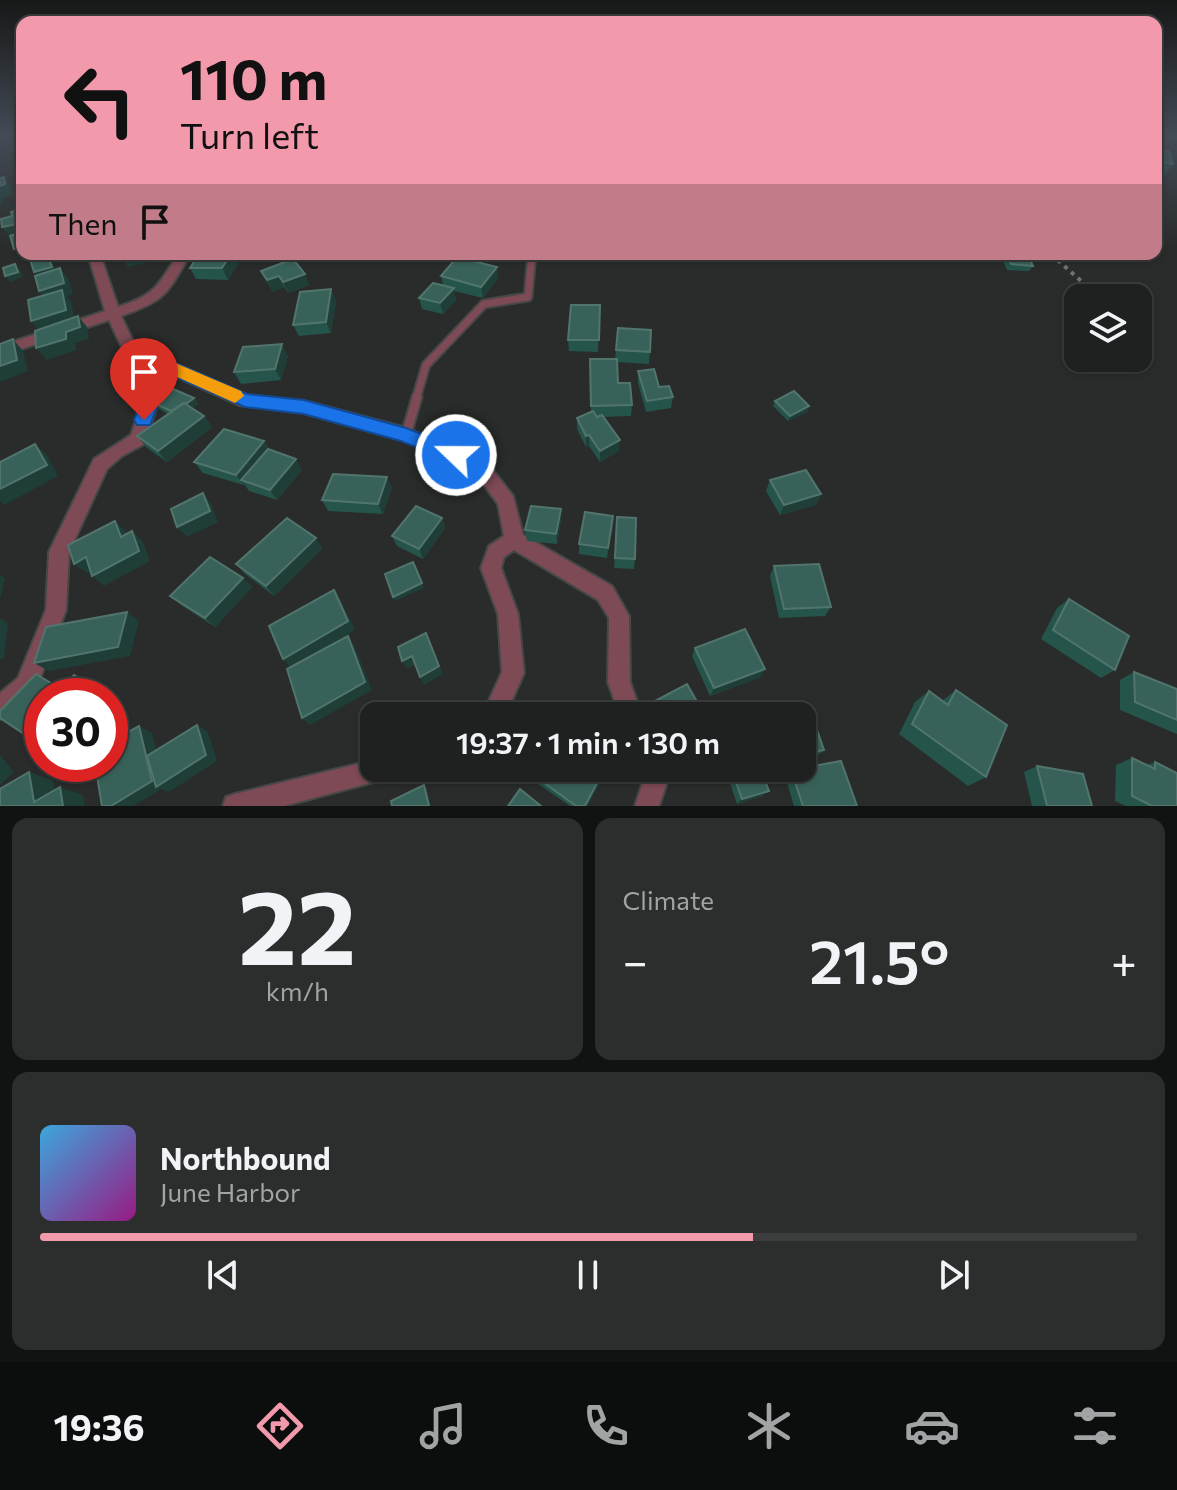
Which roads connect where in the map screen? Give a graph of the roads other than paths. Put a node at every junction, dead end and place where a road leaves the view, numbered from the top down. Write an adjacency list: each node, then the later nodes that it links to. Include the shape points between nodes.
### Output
1 (96, 260): 4 (street)
2 (180, 260): 4 (street, via 162,291)
3 (531, 260): 7 (lane, via 528,297 484,304 426,365)
4 (113, 313): 5 (street); 6 (street, via 130,350)
5 (0, 351)
6 (173, 368): 7 (street, via 245,401 304,407); 11 (street, via 154,392 138,439 100,464 59,552 56,610 31,674 26,686)
7 (406, 435): 8 (street, via 479,465 507,501)
8 (514, 540): 9 (street, via 496,552 491,568 508,614 513,673); 10 (street, via 605,593 619,616 619,682)
9 (500, 702)
10 (626, 702)
11 (0, 708)
12 (360, 775): 14 (street)
13 (653, 782): 15 (street)
14 (235, 806)
15 (647, 806)

